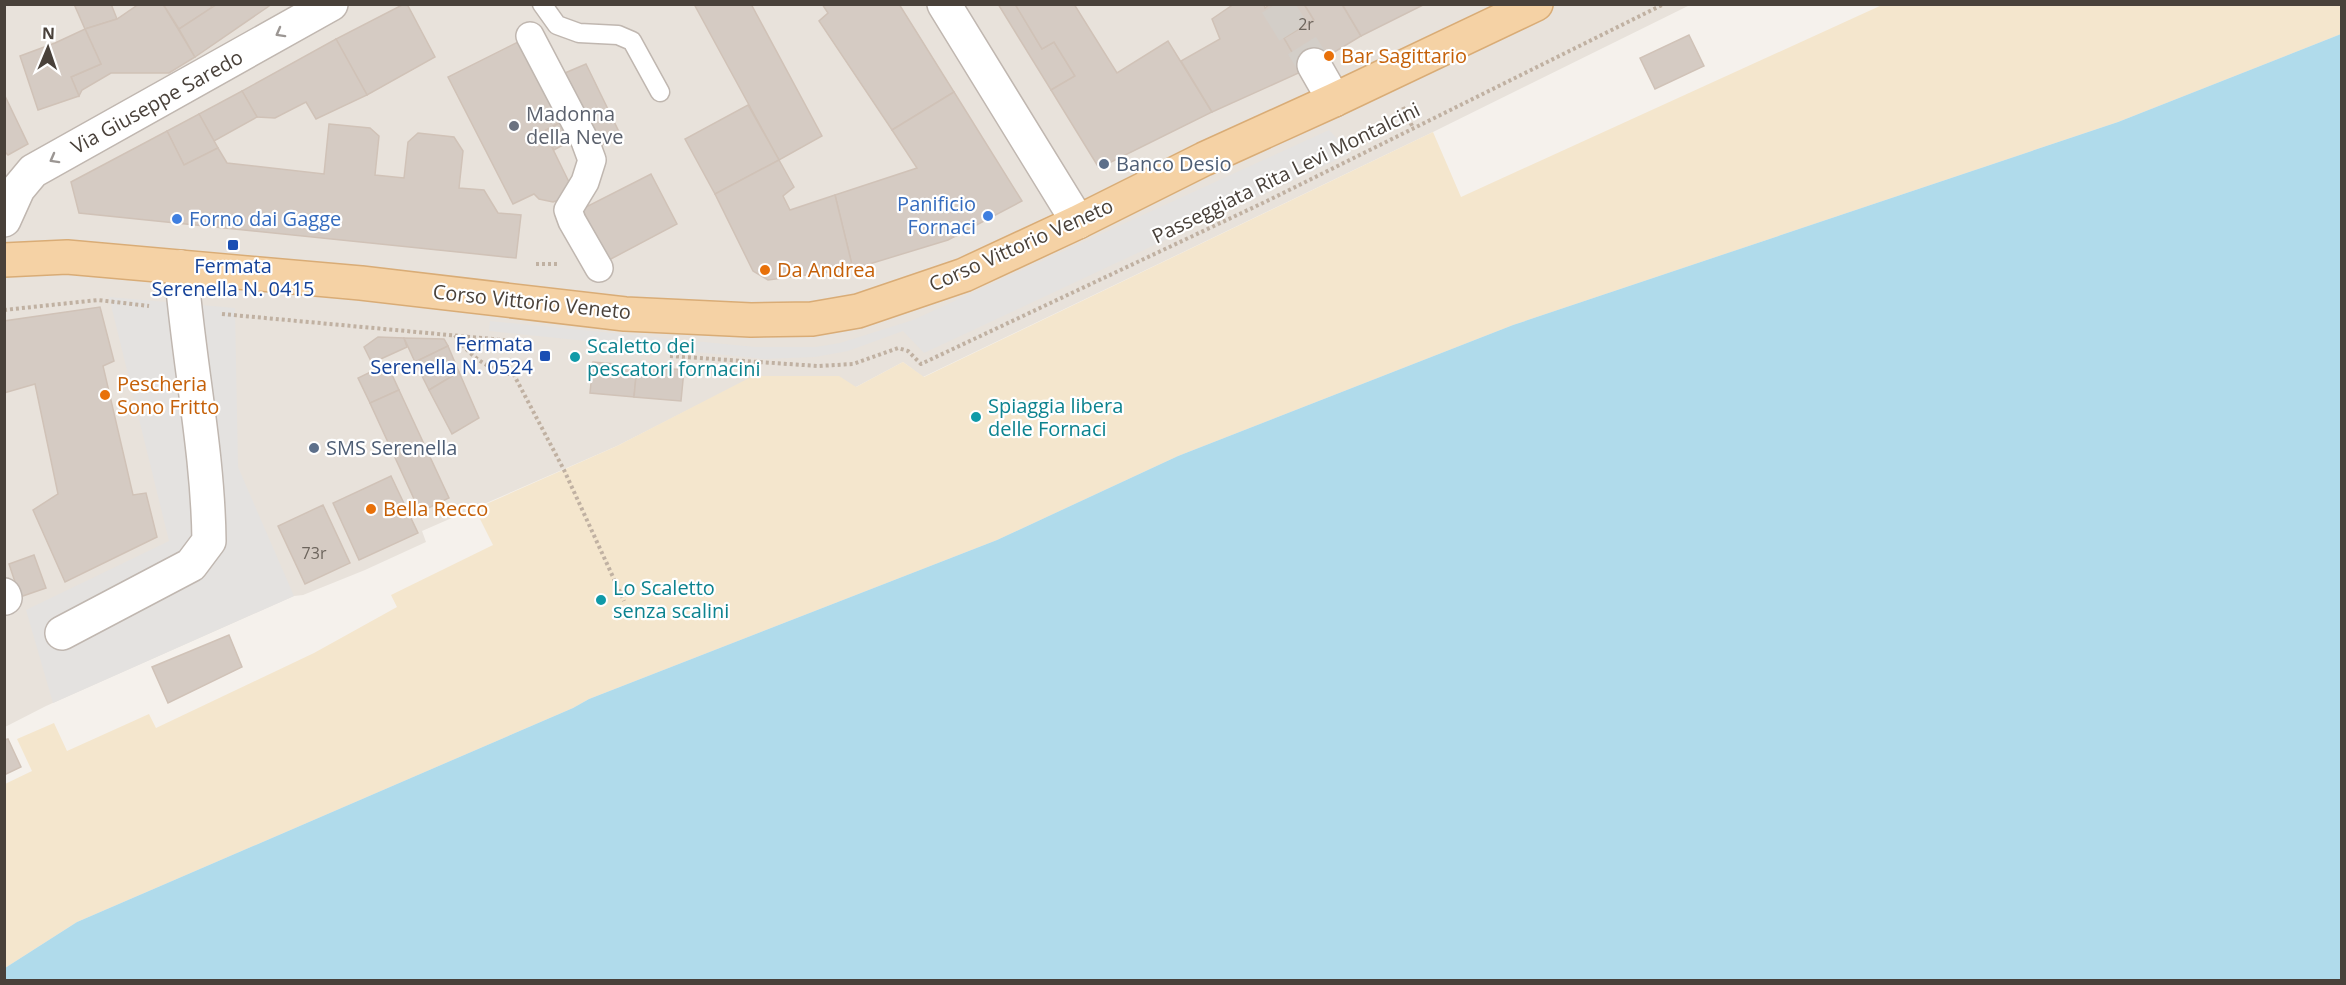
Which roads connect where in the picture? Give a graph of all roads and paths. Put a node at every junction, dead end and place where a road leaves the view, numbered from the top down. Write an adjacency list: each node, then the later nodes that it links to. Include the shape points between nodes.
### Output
1 (331, 4): 10 (street, Via Giuseppe Saredo, one-way to 10, via 33,171 18,189)
2 (542, 4): 8 (lane, via 557,25 579,33 618,35 632,41)
3 (944, 4): 11 (street)
4 (1536, 4): 9 (main road, Corso Vittorio Veneto)
5 (1664, 4): 17 (path, Passeggiata Rita Levi Montalcini, via 1266,201)
6 (531, 36): 14 (street, via 591,160 585,182 568,210)
7 (1314, 64): 9 (street)
8 (660, 92)
9 (1334, 100): 11 (main road, Corso Vittorio Veneto)
10 (4, 220)
11 (1078, 222): 13 (main road, Corso Vittorio Veneto, via 964,275 858,310 812,319 751,321 625,314)
12 (4, 260): 13 (main road, Corso Vittorio Veneto, via 67,257)
13 (181, 267): 16 (street)
14 (599, 268)
15 (4, 310): 16 (path, via 98,300)
16 (184, 310): 18 (path, via 455,335 472,355 495,371 514,375 564,470); 19 (street, via 207,485 209,542 191,566)
17 (921, 364)
18 (624, 601)
19 (62, 633)

